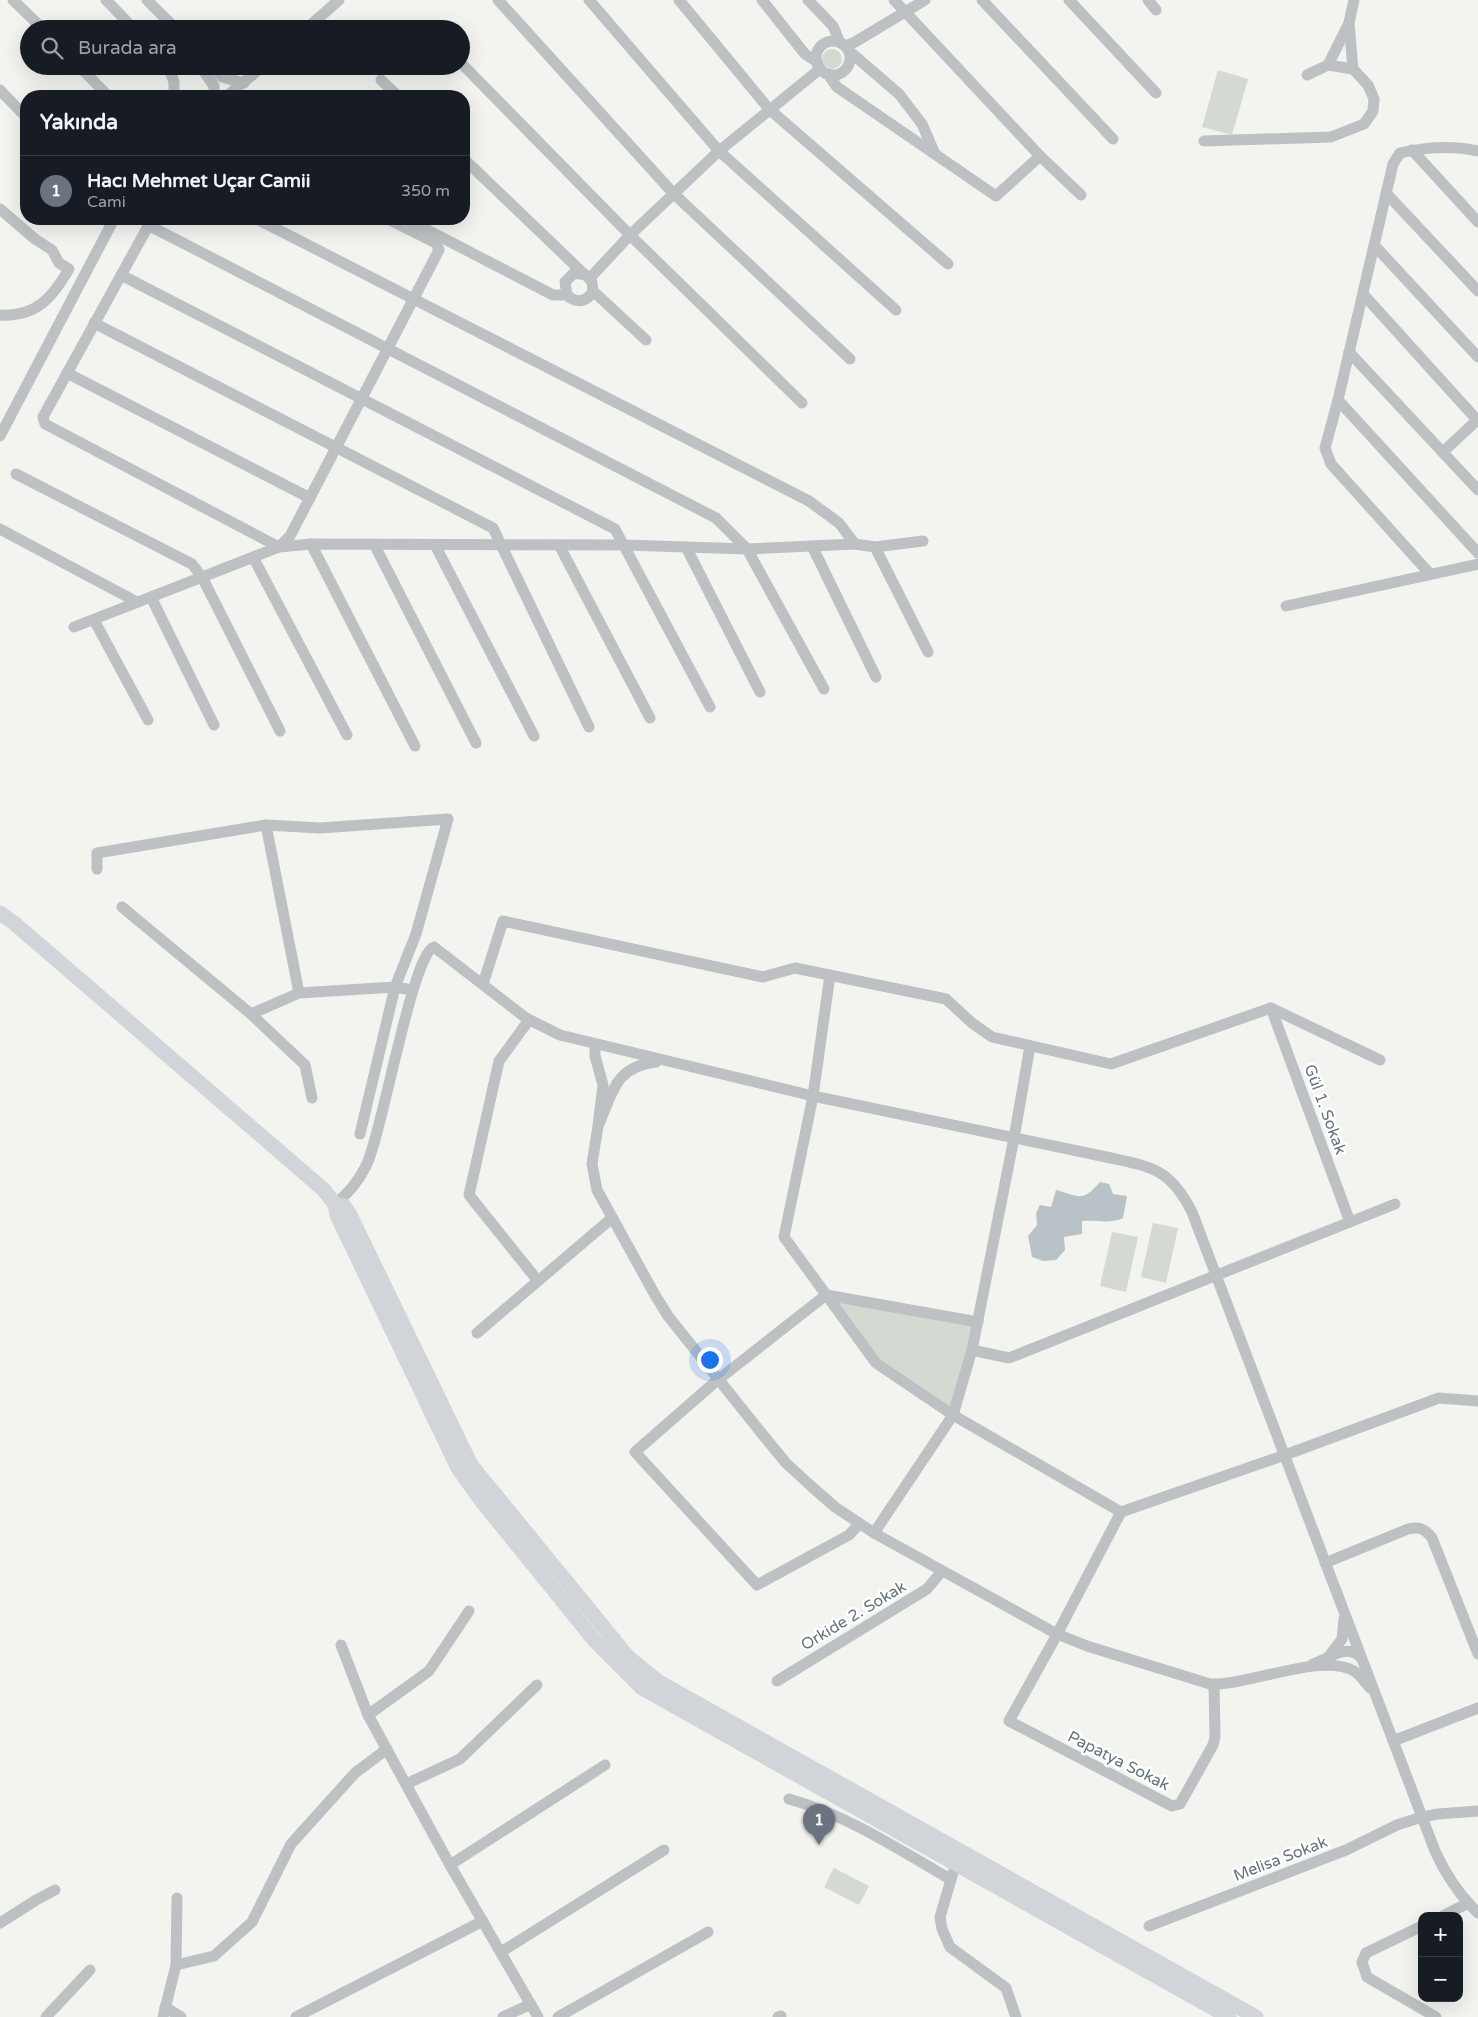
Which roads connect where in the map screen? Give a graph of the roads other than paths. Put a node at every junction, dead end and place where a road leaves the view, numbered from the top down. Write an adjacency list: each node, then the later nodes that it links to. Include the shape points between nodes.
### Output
1 (13, 0): 19 (street)
2 (106, 0): 20 (street)
3 (139, 0): 21 (street)
4 (147, 0): 22 (street)
5 (339, 0): 23 (street)
6 (498, 0): 55 (street)
7 (589, 0): 50 (street)
8 (679, 0): 45 (street)
9 (762, 0): 27 (street, via 805,54)
10 (808, 0): 25 (street, via 833,26)
11 (894, 0): 18 (street)
12 (925, 0): 18 (street)
13 (982, 0): 47 (street)
14 (1069, 0): 44 (street)
15 (1148, 0): 17 (street)
16 (1354, 0): 24 (street)
17 (1156, 10)
18 (906, 12): 25 (street); 53 (street)
19 (34, 20)
20 (125, 20)
21 (158, 20)
22 (167, 20)
23 (316, 20)
24 (1349, 23): 26 (street); 28 (street)
25 (844, 46): 27 (street, via 835,41 824,44 818,52); 27 (street, via 850,62 844,71 833,75); 52 (street, via 900,94 922,124)
26 (1328, 65): 28 (street); 35 (street)
27 (821, 68): 45 (street); 52 (street, via 837,87)
28 (1353, 70): 48 (street, via 1368,85 1374,99 1373,111 1364,124 1331,137)
29 (470, 72): 68 (street)
30 (88, 75): 39 (street)
31 (171, 75): 40 (street)
32 (206, 75): 41 (street)
33 (220, 75): 37 (street)
34 (253, 75): 37 (street)
35 (1308, 75)
36 (381, 80): 43 (street)
37 (244, 83): 42 (street)
38 (0, 90): 46 (street)
39 (102, 90)
40 (174, 90)
41 (214, 90)
42 (235, 90)
43 (392, 90)
44 (1156, 93)
45 (769, 109): 50 (street); 70 (street)
46 (20, 111)
47 (1113, 138)
48 (1204, 141)
49 (1412, 150): 51 (street, via 1457,146); 56 (street, via 1400,153 1396,158); 59 (street)
50 (718, 151): 55 (street); 78 (street)
51 (1478, 152)
52 (935, 154): 53 (street, via 996,196)
53 (1040, 156): 57 (street)
54 (470, 165): 72 (street)
55 (673, 193): 68 (street); 85 (street)
56 (1386, 193): 69 (street); 74 (street)
57 (1081, 195)
58 (0, 210): 79 (street, via 52,250 59,263 69,269 56,291 40,306 17,315)
59 (1478, 222)
60 (111, 225): 91 (street)
61 (148, 225): 71 (street)
62 (156, 225): 82 (street)
63 (269, 225): 77 (street)
64 (400, 225): 77 (street, via 436,243 439,250)
65 (418, 225): 67 (street)
66 (427, 225): 67 (street)
67 (434, 233): 76 (street, via 553,295)
68 (630, 235): 72 (street); 89 (street)
69 (1374, 245): 75 (street); 84 (street)
70 (948, 264)
71 (120, 275): 80 (street); 87 (street)
72 (586, 276): 73 (street); 76 (street, via 574,273 567,279 564,287)
73 (592, 291): 76 (street, via 588,298 579,301); 81 (street)
74 (1478, 291)
75 (1363, 294): 83 (street); 90 (street)
76 (567, 295)
77 (414, 299): 82 (street); 101 (street, via 809,502 839,523)
78 (896, 310)
79 (0, 315)
80 (94, 323): 86 (street); 92 (street)
81 (646, 340)
82 (387, 350): 87 (street); 110 (street, via 716,518)
83 (1349, 352): 88 (street); 93 (street)
84 (1478, 357)
85 (850, 358)
86 (67, 373): 96 (street); 107 (street, via 43,418 45,424)
87 (362, 399): 92 (street); 105 (street, via 615,529)
88 (1338, 400): 111 (street); 114 (street, via 1325,448 1331,464)
89 (802, 402)
90 (1477, 421): 93 (street)
91 (0, 436)
92 (336, 448): 96 (street); 103 (street, via 493,528)
93 (1443, 452): 95 (street)
94 (16, 474): 115 (street, via 192,564)
95 (1478, 490)
96 (310, 498): 107 (street, via 290,536)
97 (0, 529): 117 (street)
98 (922, 541): 109 (street)
99 (311, 544): 100 (street); 107 (street); 134 (street)
100 (374, 544): 102 (street); 133 (street)
101 (855, 544): 106 (street); 109 (street)
102 (435, 545): 103 (street); 132 (street)
103 (501, 545): 104 (street); 129 (street)
104 (559, 545): 105 (street); 126 (street)
105 (625, 545): 108 (street); 125 (street)
106 (812, 546): 110 (street); 122 (street)
107 (279, 547): 112 (street)
108 (686, 547): 110 (street); 124 (street)
109 (874, 547): 121 (street)
110 (747, 549): 123 (street)
111 (1478, 553)
112 (253, 557): 115 (street); 131 (street)
113 (1478, 564): 114 (street)
114 (1430, 574): 118 (street)
115 (202, 576): 116 (street); 130 (street)
116 (150, 597): 117 (street); 128 (street)
117 (137, 602): 119 (street)
118 (1286, 606)
119 (94, 620): 120 (street); 127 (street)
120 (74, 628)
121 (928, 652)
122 (876, 676)
123 (824, 689)
124 (760, 692)
125 (710, 707)
126 (650, 718)
127 (148, 720)
128 (214, 725)
129 (590, 727)
130 (280, 731)
131 (347, 735)
132 (534, 736)
133 (476, 743)
134 (414, 746)
135 (266, 825): 136 (street, via 97,853); 141 (street, via 320,828 448,819 416,934); 143 (street)
136 (97, 869)
137 (122, 907): 145 (street)
138 (0, 913): 158 (main road, via 259,1133 323,1189)
139 (830, 975): 140 (street, via 795,968 763,977 503,921); 148 (street, via 946,999 992,1037); 153 (street)
140 (483, 984): 142 (street, via 434,947 428,951); 146 (street)
141 (395, 987): 142 (street); 143 (street); 156 (street)
142 (412, 990): 158 (street, via 377,1136 366,1166 349,1193)
143 (299, 993): 145 (street)
144 (1271, 1008): 148 (street, via 1111,1064); 150 (street); 161 (street, Gül 1. Sokak)
145 (251, 1014): 154 (street, via 305,1065)
146 (529, 1020): 147 (street, via 560,1035); 163 (street, via 499,1061 469,1195)
147 (595, 1045): 149 (street); 155 (street, via 603,1084)
148 (1030, 1046): 157 (street)
149 (610, 1049): 151 (street); 152 (street, via 624,1064)
150 (1380, 1060)
151 (662, 1061): 152 (street, via 628,1070); 153 (street)
152 (618, 1080): 155 (street)
153 (813, 1096): 157 (street); 164 (street, via 784,1237)
154 (312, 1098)
155 (598, 1126): 160 (street, via 592,1158 593,1176)
156 (360, 1134)
157 (1014, 1138): 162 (street, via 1142,1165 1168,1178 1183,1193); 165 (street)
158 (335, 1204): 189 (main road, via 458,1468 492,1514 615,1662 642,1688)
159 (1395, 1204): 161 (street)
160 (612, 1218): 163 (street); 168 (street, via 668,1316)
161 (1350, 1222): 162 (street)
162 (1216, 1274): 167 (street, via 1009,1358); 171 (street)
163 (538, 1281): 166 (street)
164 (826, 1295): 165 (street); 168 (street); 170 (street, via 876,1363)
165 (978, 1322): 167 (street)
166 (477, 1333)
167 (972, 1350): 170 (street)
168 (718, 1380): 173 (street, via 786,1462); 173 (street, via 635,1452 758,1586 849,1535)
169 (1478, 1401): 171 (street, via 1439,1398)
170 (953, 1415): 172 (street); 174 (street)
171 (1285, 1456): 172 (street); 175 (street)
172 (1121, 1512): 179 (street)
173 (859, 1524): 174 (street)
174 (874, 1533): 176 (street)
175 (1325, 1563): 177 (street); 181 (street, via 1408,1529 1422,1528 1432,1538)
176 (942, 1572): 179 (street); 185 (street, Orkide 2. Sokak, via 927,1589)
177 (1343, 1610): 182 (street); 183 (street, via 1342,1639)
178 (469, 1611): 191 (street, via 429,1671)
179 (1057, 1634): 186 (street); 186 (street, Papatya Sokak, via 1009,1721 1172,1806 1180,1804 1213,1745)
180 (341, 1645): 191 (street)
181 (1478, 1654)
182 (1362, 1658): 183 (street, via 1348,1650); 188 (street)
183 (1326, 1659): 184 (street)
184 (1302, 1668): 186 (street); 188 (street, via 1346,1668 1360,1676)
185 (777, 1681)
186 (1214, 1684)
187 (537, 1685): 195 (street, via 460,1759)
188 (1376, 1695): 192 (street)
189 (684, 1704): 200 (main road); 226 (main road)
190 (1478, 1708): 192 (street)
191 (368, 1715): 193 (street)
192 (1393, 1741): 198 (street)
193 (387, 1749): 195 (street); 214 (street, via 355,1773 291,1844 252,1922 214,1956)
194 (605, 1765): 201 (street)
195 (406, 1784): 201 (street)
196 (789, 1799): 202 (street, via 862,1828)
197 (1478, 1811): 198 (street, Melisa Sokak)
198 (1422, 1817): 205 (street, via 1446,1875); 210 (street, Melisa Sokak)
199 (664, 1850): 213 (street)
200 (956, 1864): 202 (street); 225 (main road)
201 (450, 1865): 208 (street)
202 (950, 1879): 224 (street, via 940,1917 950,1947 1006,1988)
203 (55, 1890): 209 (street)
204 (177, 1898): 214 (street)
205 (1468, 1903): 206 (street); 207 (street)
206 (1451, 1912)
207 (1478, 1913)
208 (483, 1921): 213 (street); 220 (street)
209 (0, 1923)
210 (1149, 1926)
211 (1418, 1928): 227 (street, via 1366,1953 1362,1962 1367,1977)
212 (708, 1932): 223 (street)
213 (501, 1952): 216 (street)
214 (176, 1965): 217 (street)
215 (90, 1970): 218 (street)
216 (531, 2004): 221 (street); 222 (street)
217 (164, 2012): 219 (street)
218 (46, 2017)
219 (181, 2017)
220 (296, 2017)
221 (503, 2017)
222 (538, 2017)
223 (558, 2017)
224 (1016, 2017)
225 (1229, 2017)
226 (1256, 2017)
227 (1436, 2017)

